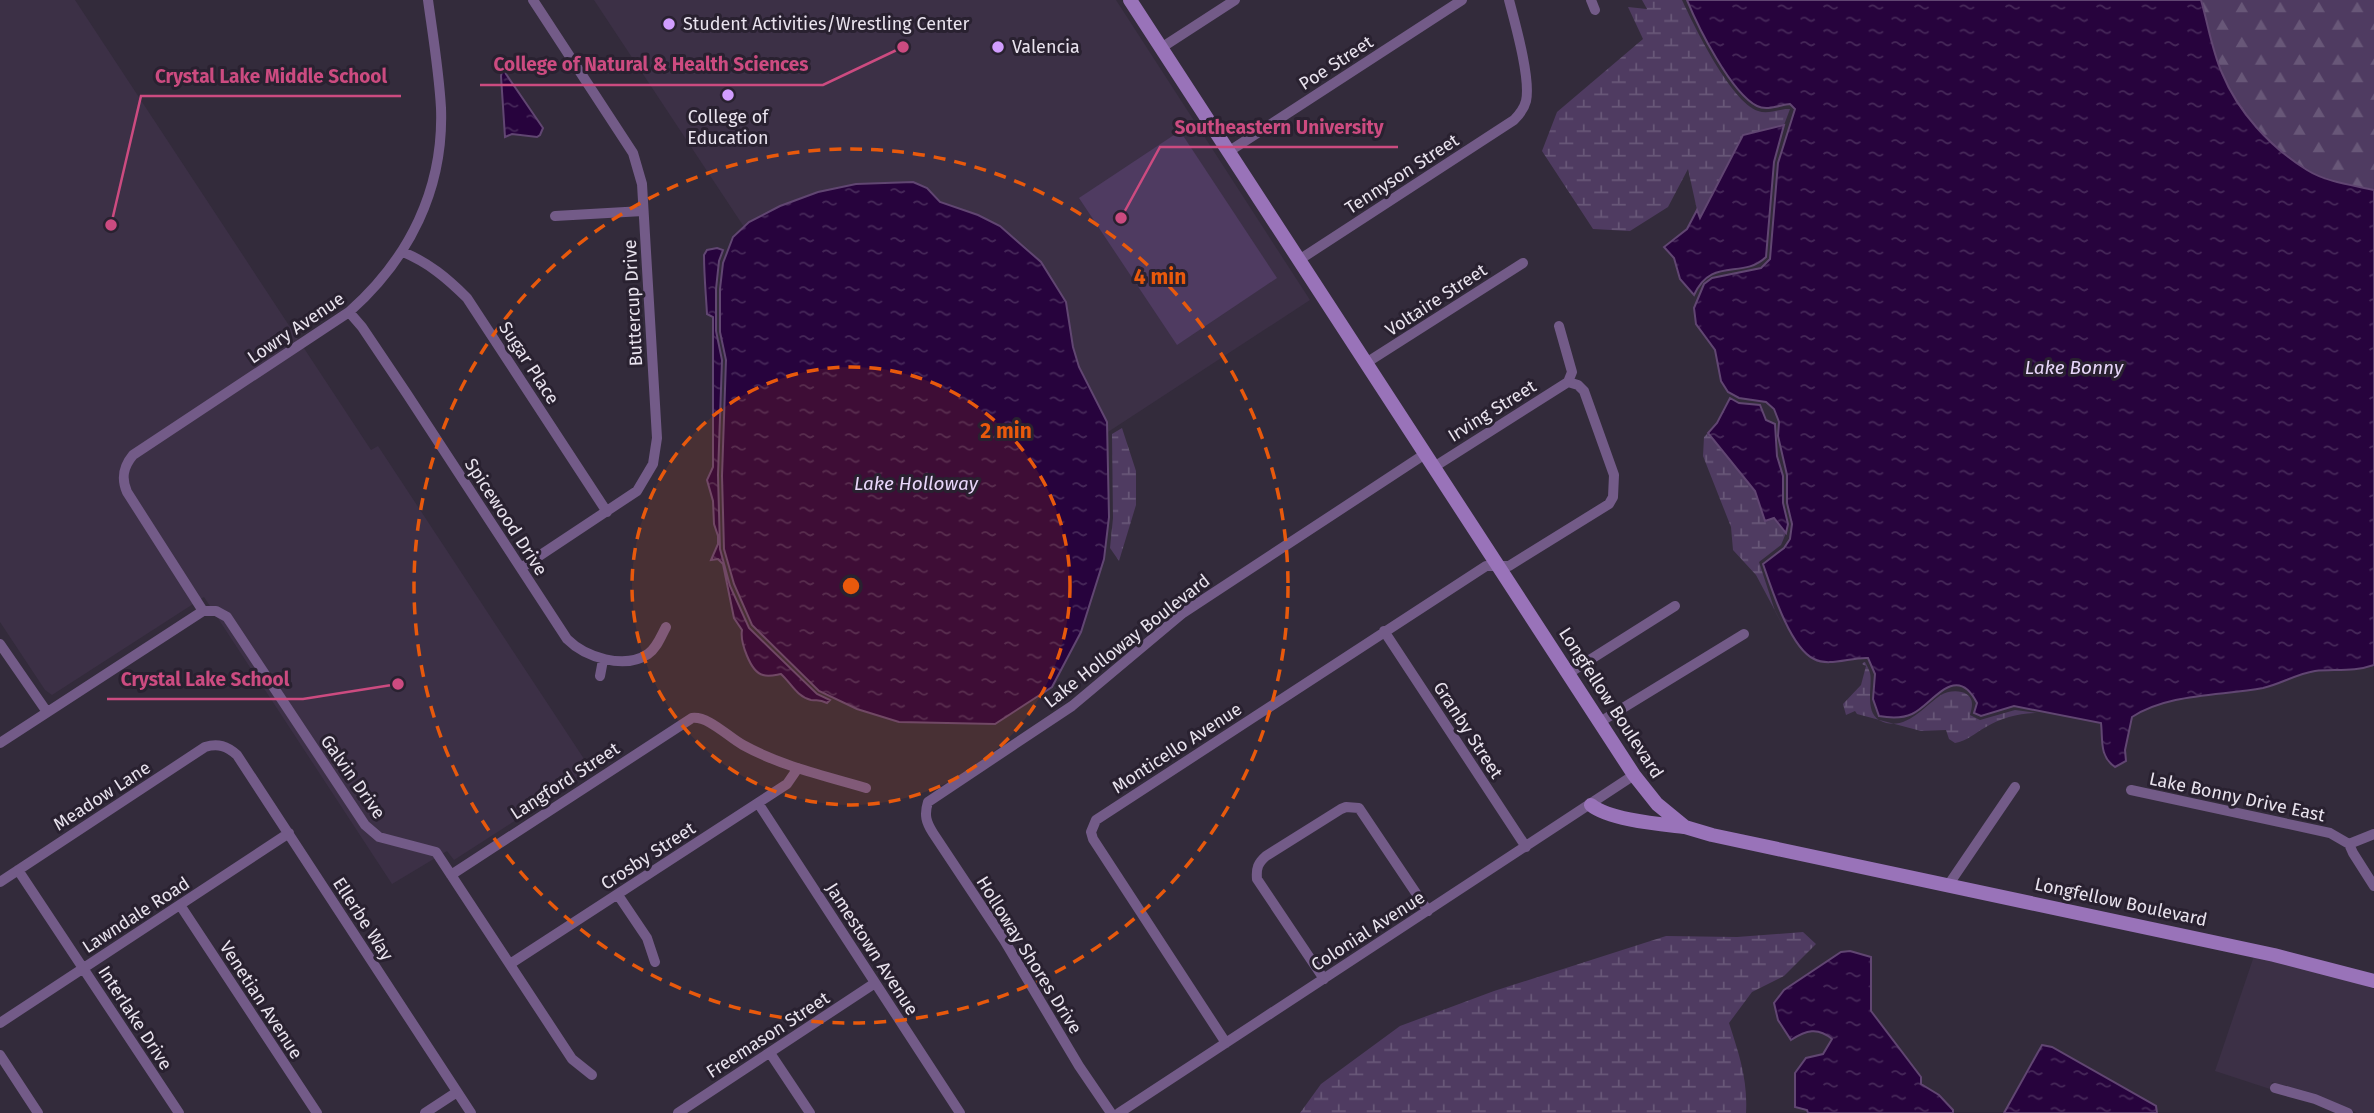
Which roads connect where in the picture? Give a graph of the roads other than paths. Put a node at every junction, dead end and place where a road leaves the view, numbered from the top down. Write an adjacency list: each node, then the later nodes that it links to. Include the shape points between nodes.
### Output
1 (428, 0): 11 (street, Lowry Avenue, via 441,108 439,155 426,207)
2 (533, 0): 9 (street, Buttercup Drive, via 633,153 642,184)
3 (1130, 0): 7 (street, Longfellow Boulevard)
4 (1235, 0): 7 (street)
5 (1462, 0): 8 (street, Poe Street)
6 (1508, 0): 12 (street, Tennyson Street, via 1527,96 1521,113)
7 (1161, 48): 8 (street, Longfellow Boulevard)
8 (1228, 152): 12 (street, Longfellow Boulevard)
9 (643, 211): 10 (street); 20 (street, Buttercup Drive, via 656,451 637,491)
10 (555, 216)
11 (403, 252): 14 (street, Lowry Avenue); 20 (street, Sugar Place, via 443,273 467,298)
12 (1299, 260): 16 (street, Longfellow Boulevard)
13 (1522, 263): 16 (street, Voltaire Street)
14 (349, 312): 22 (street, Spicewood Drive); 24 (street, Lowry Avenue, via 127,462 123,483 127,492)
15 (1559, 326): 17 (street, via 1572,372)
16 (1366, 363): 18 (street, Longfellow Boulevard)
17 (1568, 382): 19 (street, Irving Street); 21 (street, Monticello Avenue, via 1584,391 1614,475 1613,497 1609,504 1508,566)
18 (1425, 454): 19 (street, Longfellow Boulevard); 43 (street, Lake Holloway Boulevard, via 1183,613 1072,706 935,795)
19 (1434, 467): 21 (street, Longfellow Boulevard)
20 (607, 512): 22 (street, Buttercup Drive)
21 (1497, 566): 26 (street, Monticello Avenue, via 1486,565); 30 (street, Longfellow Boulevard)
22 (521, 568): 29 (street, Spicewood Drive, via 567,639)
23 (1675, 606): 30 (street)
24 (204, 611): 32 (street); 50 (street, Galvin Drive, via 227,617 365,825 379,837 436,852)
25 (666, 627): 29 (street, via 645,656)
26 (1384, 631): 48 (street, Granby Street); 64 (street, Monticello Avenue, via 1093,825 1093,839)
27 (1744, 634): 33 (street)
28 (0, 644): 32 (street)
29 (603, 660): 31 (street)
30 (1569, 673): 33 (street, Longfellow Boulevard)
31 (600, 676)
32 (47, 712): 34 (street)
33 (1600, 722): 37 (street, Longfellow Boulevard)
34 (0, 743)
35 (223, 747): 45 (street, Ellerbe Way, via 237,755); 49 (street, Meadow Lane, via 205,747)
36 (798, 768): 39 (street); 41 (street, Crosby Street, via 787,784); 50 (street, Langford Street, via 748,748 699,717 684,722)
37 (1634, 775): 42 (street, Colonial Avenue); 44 (street, Longfellow Boulevard, via 1657,804)
38 (2015, 787): 52 (street)
39 (866, 788)
40 (2131, 790): 47 (street, Lake Bonny Drive East, via 2330,833)
41 (758, 803): 54 (street, Crosby Street); 62 (street, Jamestown Avenue)
42 (1591, 805): 44 (street, via 1598,811); 48 (street, Colonial Avenue)
43 (925, 813): 78 (street, Holloway Shores Drive, via 933,834)
44 (1685, 827): 52 (street, Longfellow Boulevard)
45 (289, 834): 55 (street, Lawndale Road); 69 (street, Ellerbe Way)
46 (2374, 834): 47 (street)
47 (2349, 844): 53 (street)
48 (1526, 847): 56 (street, Colonial Avenue)
49 (18, 870): 51 (street, Meadow Lane); 59 (street, Interlake Drive)
50 (451, 875): 58 (street, Galvin Drive)
51 (0, 882)
52 (1950, 884): 61 (street, Longfellow Boulevard)
53 (2374, 886)
54 (618, 895): 57 (street, via 647,938); 58 (street, Crosby Street)
55 (180, 905): 59 (street, Lawndale Road); 72 (street, Venetian Avenue)
56 (1428, 911): 60 (street, Colonial Avenue); 60 (street, via 1359,808 1341,809 1266,856 1256,870 1257,878)
57 (655, 962)
58 (510, 964): 67 (street, Galvin Drive, via 572,1059)
59 (83, 968): 63 (street, Lawndale Road); 71 (street, Interlake Drive)
60 (1324, 979): 64 (street, Colonial Avenue)
61 (2374, 981)
62 (875, 983): 65 (street, Freemason Street); 77 (street, Jamestown Avenue)
63 (0, 1023)
64 (1226, 1042): 79 (street, Colonial Avenue)
65 (770, 1053): 75 (street, Freemason Street); 76 (street)
66 (0, 1055): 70 (street)
67 (592, 1075)
68 (2275, 1088): 80 (street)
69 (457, 1092): 73 (street); 74 (street, Ellerbe Way)
70 (38, 1113)
71 (179, 1113)
72 (317, 1113)
73 (425, 1113)
74 (471, 1113)
75 (678, 1113)
76 (810, 1113)
77 (960, 1113)
78 (1111, 1113)
79 (1119, 1113)
80 (2348, 1113)

